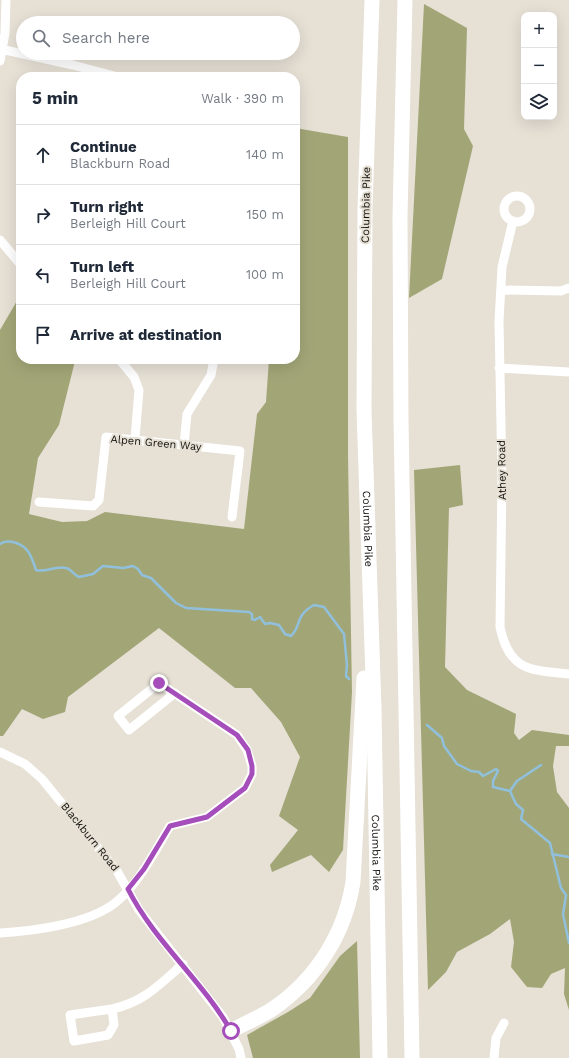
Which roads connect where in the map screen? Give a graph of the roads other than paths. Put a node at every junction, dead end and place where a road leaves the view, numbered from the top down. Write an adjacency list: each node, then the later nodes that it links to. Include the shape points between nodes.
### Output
1 (6, 0): 4 (street)
2 (372, 0): 22 (highway, Columbia Pike, via 365,216 364,410)
3 (406, 0): 34 (highway, via 400,216 400,372)
4 (2, 49): 5 (street); 7 (street)
5 (16, 52)
6 (51, 60): 8 (street)
7 (0, 61)
8 (99, 72)
9 (513, 221): 13 (street, Athey Road, via 502,267)
10 (0, 240): 11 (street)
11 (16, 259)
12 (569, 288): 13 (street, via 561,291)
13 (502, 290): 16 (street, Athey Road, via 499,321)
14 (123, 364): 18 (street, via 134,377 139,390)
15 (213, 364): 19 (street, via 211,375 187,414)
16 (500, 368): 17 (street); 23 (street, Athey Road, via 500,627 503,642 511,655 523,666 533,670)
17 (569, 372)
18 (135, 439): 19 (street, Alpen Green Way); 20 (street, Alpen Green Way, via 106,437 99,500 93,506)
19 (184, 445): 21 (street, Alpen Green Way, via 240,451)
20 (39, 502)
21 (232, 517)
22 (368, 553): 31 (highway, via 362,727 350,902 332,945 304,982 274,1008); 33 (highway, Columbia Pike, via 374,716)
23 (569, 674)
24 (175, 693): 24 (street, via 159,683 118,716 129,730); 26 (street, via 237,735 248,750 252,774 245,788 207,817 170,826 144,869)
25 (0, 752): 26 (street, Blackburn Road, via 25,764 42,779 117,870)
26 (128, 889): 27 (street, via 101,913 86,919); 28 (street, Blackburn Road, via 139,910)
27 (0, 933)
28 (183, 964): 29 (street, via 136,1003); 31 (street, Blackburn Road)
29 (112, 1009): 29 (street, via 114,1025 108,1035 74,1042 70,1015)
30 (504, 1023): 35 (street, via 496,1038)
31 (231, 1031): 32 (street, Blackburn Road)
32 (241, 1058)
33 (380, 1058)
34 (412, 1058)
35 (494, 1058)

